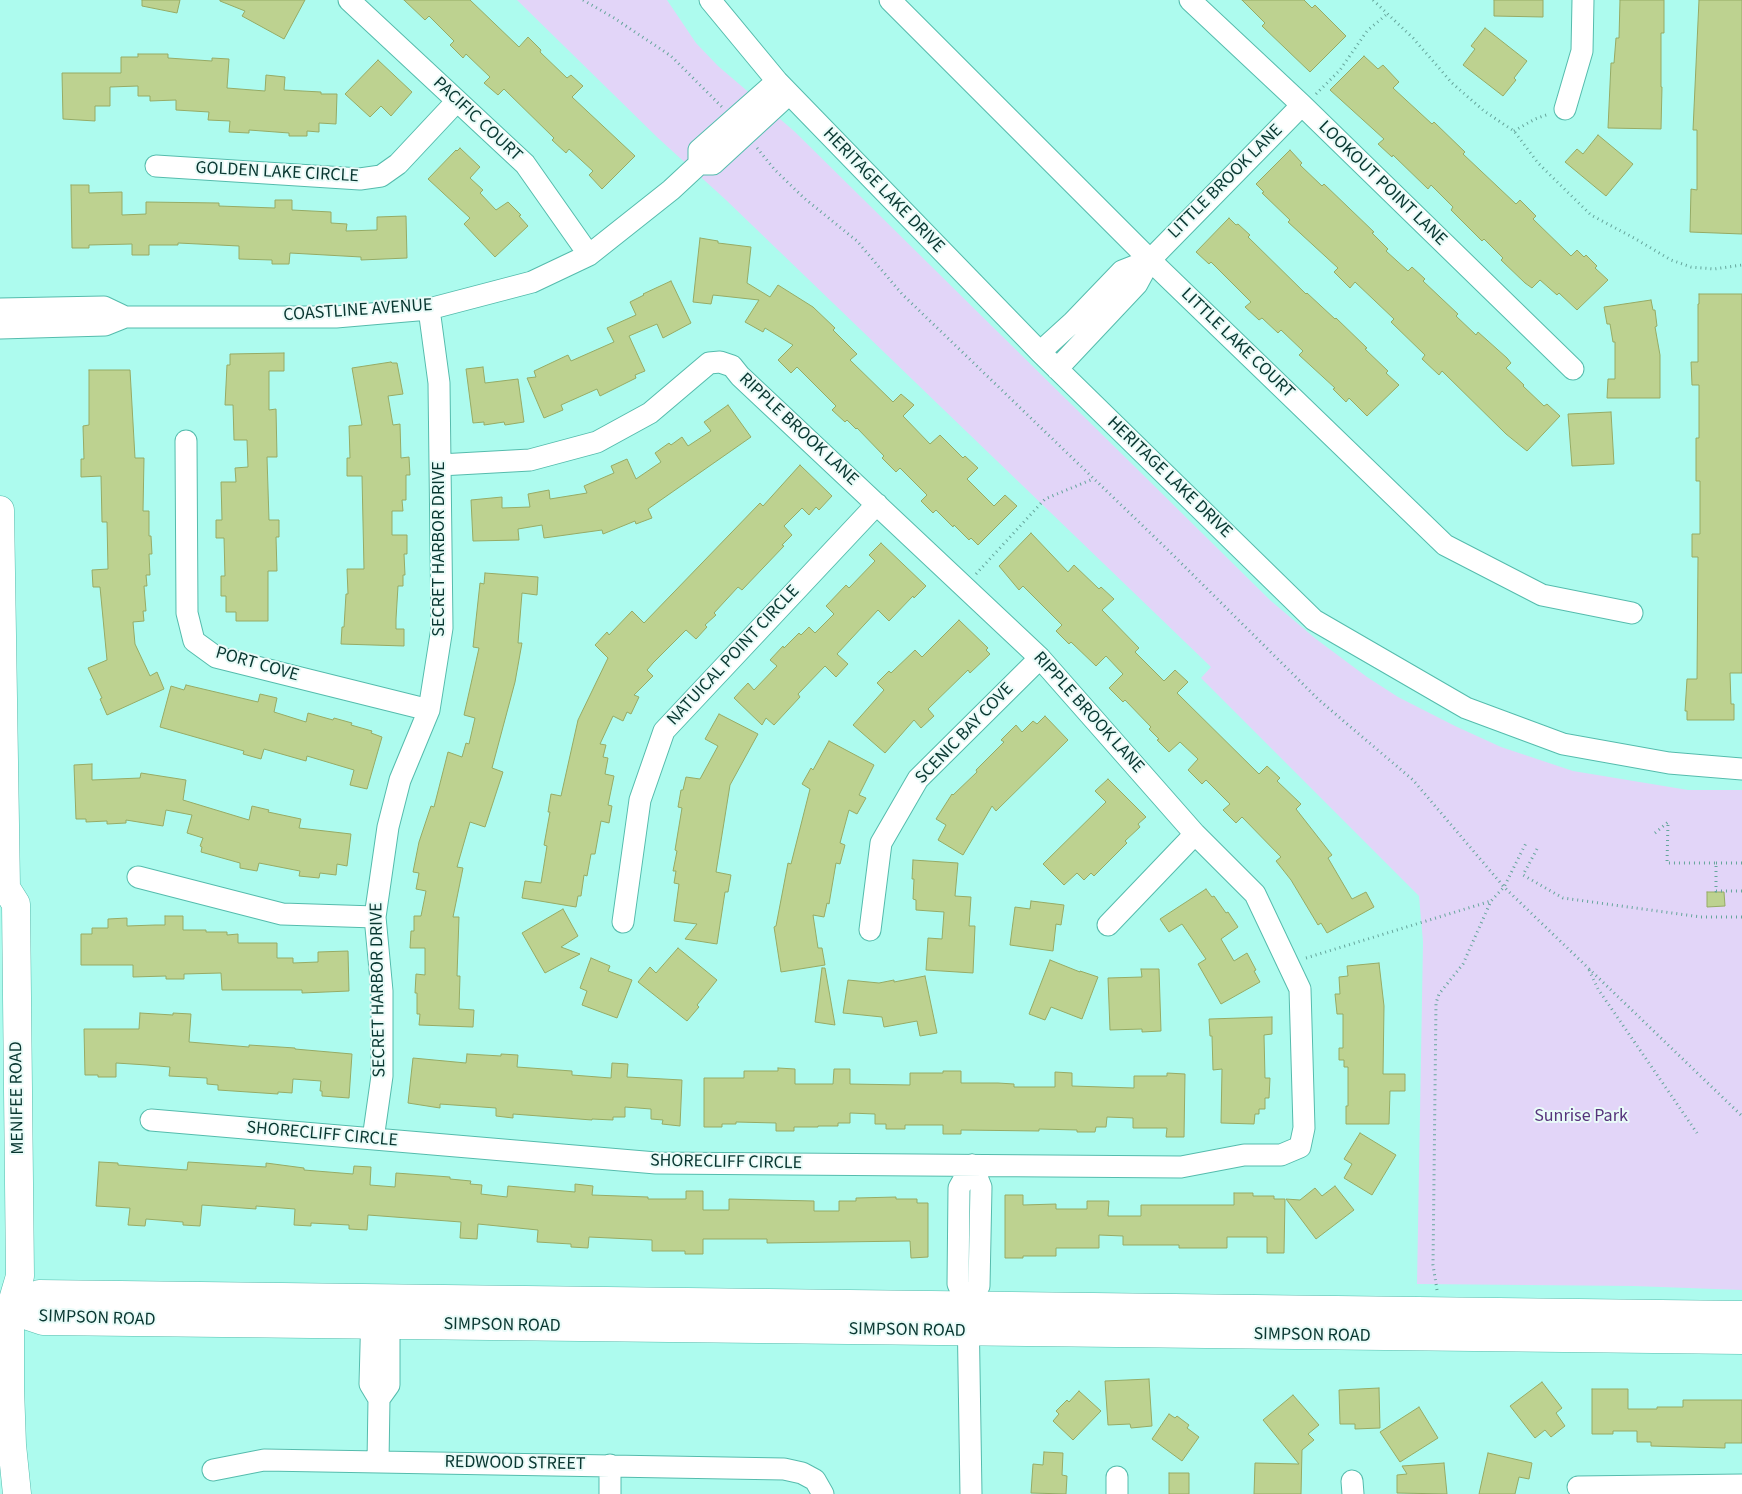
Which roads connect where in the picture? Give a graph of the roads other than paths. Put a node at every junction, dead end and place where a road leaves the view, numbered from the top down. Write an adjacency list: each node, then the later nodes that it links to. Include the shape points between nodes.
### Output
1 (349, 0): 7 (street, PACIFIC COURT)
2 (710, 0): 6 (street, HERITAGE LAKE DRIVE)
3 (890, 0): 12 (street, LITTLE LAKE COURT)
4 (1190, 0): 8 (street, LOOKOUT POINT LANE)
5 (1583, 0): 9 (street, via 1582,51)
6 (783, 87): 11 (street, COASTLINE AVENUE, via 739,127 699,150 699,164); 17 (street, HERITAGE LAKE DRIVE)
7 (457, 101): 10 (street, GOLDEN LAKE CIRCLE, via 398,164 381,176 360,179); 11 (street, PACIFIC COURT, via 525,164)
8 (1302, 105): 12 (street, LITTLE BROOK LANE); 19 (street, LOOKOUT POINT LANE)
9 (1565, 109)
10 (156, 166)
11 (589, 255): 14 (street, COASTLINE AVENUE, via 532,282)
12 (1150, 260): 17 (street, LITTLE BROOK LANE, via 1122,271); 18 (street, LITTLE BROOK LANE, via 1137,284); 24 (street, LITTLE LAKE COURT, via 1445,545 1542,595)
13 (0, 308): 15 (street, COASTLINE AVENUE, via 104,308)
14 (429, 309): 15 (street, COASTLINE AVENUE, via 336,317); 21 (street, SECRET HARBOR DRIVE, via 439,382)
15 (125, 317): 16 (street, COASTLINE AVENUE, via 105,325)
16 (0, 328)
17 (1040, 352): 18 (street, HERITAGE LAKE DRIVE)
18 (1057, 369): 27 (street, HERITAGE LAKE DRIVE, via 1314,620 1466,708 1563,744 1669,763)
19 (1573, 369)
20 (186, 441): 26 (street, PORT COVE, via 187,613 194,641 216,657)
21 (440, 465): 22 (street, RIPPLE BROOK LANE, via 530,460 597,442 650,413 709,363 720,362 732,366); 26 (street, SECRET HARBOR DRIVE, via 442,628)
22 (877, 504): 25 (street, RIPPLE BROOK LANE); 32 (street, NATUICAL POINT CIRCLE, via 664,731 640,800)
23 (0, 510): 30 (main road, MENIFEE ROAD)
24 (1632, 613)
25 (1040, 658): 28 (street, RIPPLE BROOK LANE); 34 (street, SCENIC BAY COVE, via 918,779 881,843)
26 (429, 710): 31 (street, SECRET HARBOR DRIVE, via 400,780 388,827)
27 (1742, 769)
28 (1195, 834): 33 (street); 37 (street, RIPPLE BROOK LANE, via 1255,894 1300,989 1304,1128)
29 (138, 877): 31 (street, via 282,914)
30 (3, 892): 40 (main road, MENIFEE ROAD, via 16,904 20,1276)
31 (375, 917): 36 (street, SECRET HARBOR DRIVE, via 382,990 382,1076)
32 (623, 922)
33 (1108, 925)
34 (870, 930)
35 (151, 1120): 36 (street, SHORECLIFF CIRCLE)
36 (372, 1139): 38 (street, SHORECLIFF CIRCLE, via 656,1163)
37 (1300, 1146): 38 (street, SHORECLIFF CIRCLE, via 1281,1155 1244,1155 1181,1167)
38 (972, 1165): 43 (street, via 959,1188 958,1284)
39 (0, 1283): 40 (main road, MENIFEE ROAD)
40 (5, 1312): 41 (main road, SIMPSON ROAD, via 43,1320); 51 (main road, MENIFEE ROAD)
41 (380, 1312): 43 (main road, SIMPSON ROAD); 45 (street, via 370,1384 379,1399)
42 (1742, 1315): 43 (main road, SIMPSON ROAD)
43 (968, 1319): 44 (main road, SIMPSON ROAD); 53 (street)
44 (1742, 1340)
45 (378, 1462): 46 (street, REDWOOD STREET); 47 (street, REDWOOD STREET, via 264,1460)
46 (610, 1465): 49 (street, REDWOOD STREET, via 784,1469 802,1473); 52 (street)
47 (213, 1470)
48 (1742, 1485): 50 (street)
49 (819, 1487)
50 (1578, 1487)
51 (17, 1494)
52 (610, 1494)
53 (971, 1494)

